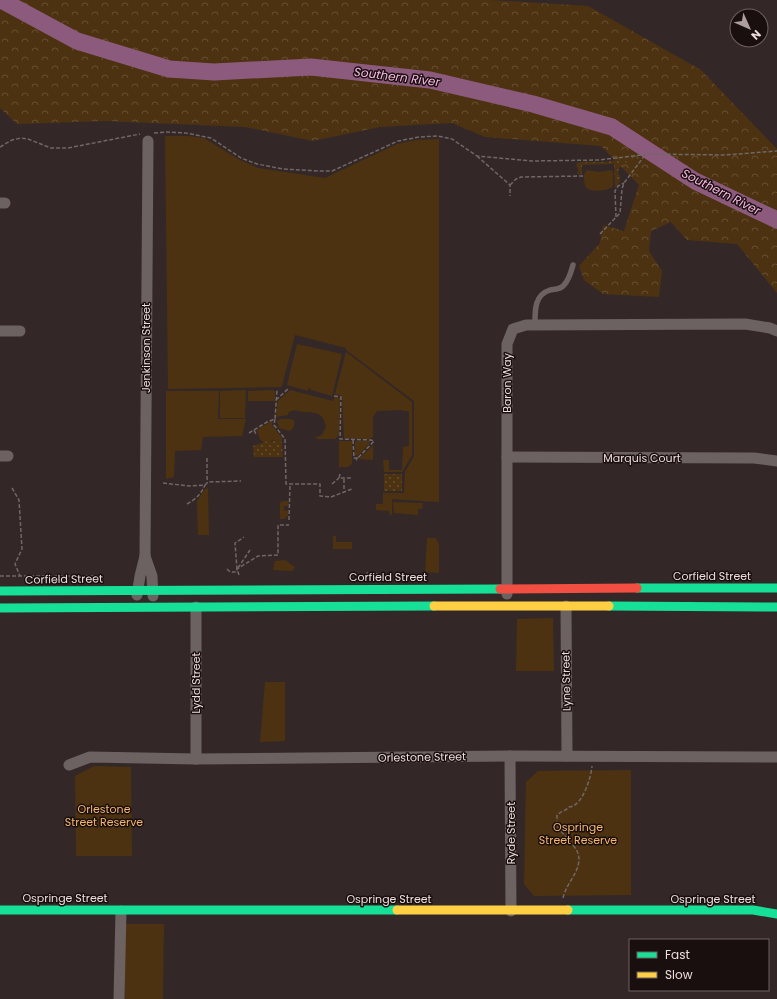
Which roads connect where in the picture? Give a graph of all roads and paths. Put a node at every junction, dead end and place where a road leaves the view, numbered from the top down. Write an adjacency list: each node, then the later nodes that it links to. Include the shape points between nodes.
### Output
1 (146, 136): 2 (path, via 68,148 51,148 21,138 12,140); 5 (path, via 166,132 211,138 241,158 283,169 332,171 398,141 419,137 438,136 452,139); 47 (street, Jenkinson Street)
2 (0, 148)
3 (777, 151): 4 (path, via 725,155)
4 (645, 155): 5 (path, via 599,160 532,161); 7 (path)
5 (477, 156): 8 (path)
6 (583, 176): 8 (path, via 521,177 512,181)
7 (624, 183): 10 (path, via 621,210); 10 (path, via 615,191)
8 (510, 185): 9 (path)
9 (510, 196)
10 (616, 218): 11 (path)
11 (600, 234)
12 (573, 265): 13 (lane, via 564,286 543,293 537,300)
13 (535, 325): 16 (street, Baron Way, via 745,324); 26 (street, Baron Way, via 513,330 507,344)
14 (0, 331): 15 (street)
15 (20, 331)
16 (777, 331)
17 (289, 388): 20 (path)
18 (277, 390): 20 (path)
19 (334, 396): 25 (path, via 341,397 340,439)
20 (276, 400): 21 (path)
21 (275, 419): 22 (path); 36 (path, via 274,425 285,439 286,484)
22 (254, 430): 23 (path); 24 (path)
23 (248, 433)
24 (256, 434)
25 (353, 440): 25 (path, via 371,440 374,441 357,459 354,458)
26 (507, 457): 28 (street, Marquis Court, via 754,458); 52 (street, Baron Way)
27 (207, 458): 34 (path)
28 (777, 461)
29 (340, 474): 30 (path)
30 (339, 478): 31 (path); 37 (path)
31 (344, 478): 32 (path); 41 (path)
32 (352, 478)
33 (241, 481): 34 (path)
34 (208, 482): 38 (path)
35 (163, 483): 38 (path)
36 (290, 484): 41 (path, via 320,484 320,496 331,497); 43 (path)
37 (332, 484)
38 (205, 485): 42 (path, via 196,499)
39 (12, 488): 51 (path, via 19,500 22,549 15,564)
40 (352, 488): 41 (path)
41 (344, 491)
42 (187, 504)
43 (289, 520)
44 (289, 525): 49 (path, via 278,525 278,555 258,556)
45 (244, 537): 49 (path, via 235,542)
46 (250, 550): 49 (path)
47 (145, 556): 54 (street, Jenkinson Street, via 152,576); 55 (street, Jenkinson Street)
48 (227, 569): 49 (path, via 236,573)
49 (237, 569): 50 (path)
50 (239, 574)
51 (20, 576)
52 (507, 588): 53 (main road, Corfield Street); 54 (main road, Corfield Street); 58 (street, Baron Way)
53 (777, 588)
54 (153, 589): 55 (main road, Corfield Street); 62 (street, Jenkinson Street)
55 (137, 590): 56 (main road, Corfield Street); 61 (street, Jenkinson Street)
56 (0, 591)
57 (566, 606): 58 (main road); 59 (main road); 65 (street, Lyne Street)
58 (507, 607): 63 (main road)
59 (777, 607)
60 (0, 608): 61 (main road)
61 (137, 608): 62 (main road)
62 (153, 608): 63 (main road)
63 (196, 608): 68 (street, Lydd Street)
64 (510, 756): 65 (street, Orlestone Street); 68 (street, Orlestone Street); 73 (street, Ryde Street)
65 (567, 756): 66 (street, Orlestone Street)
66 (592, 756): 67 (street, Orlestone Street); 71 (path, via 592,773 578,804 557,815 557,826 577,850 579,862 564,895)
67 (777, 757)
68 (196, 759): 69 (street, Orlestone Street, via 90,757)
69 (69, 765)
70 (0, 910): 72 (main road, Ospringe Street)
71 (562, 910): 73 (main road, Ospringe Street); 74 (main road, Ospringe Street, via 754,910)
72 (121, 911): 73 (main road, Ospringe Street); 75 (street)
73 (511, 911)
74 (777, 914)
75 (119, 999)

